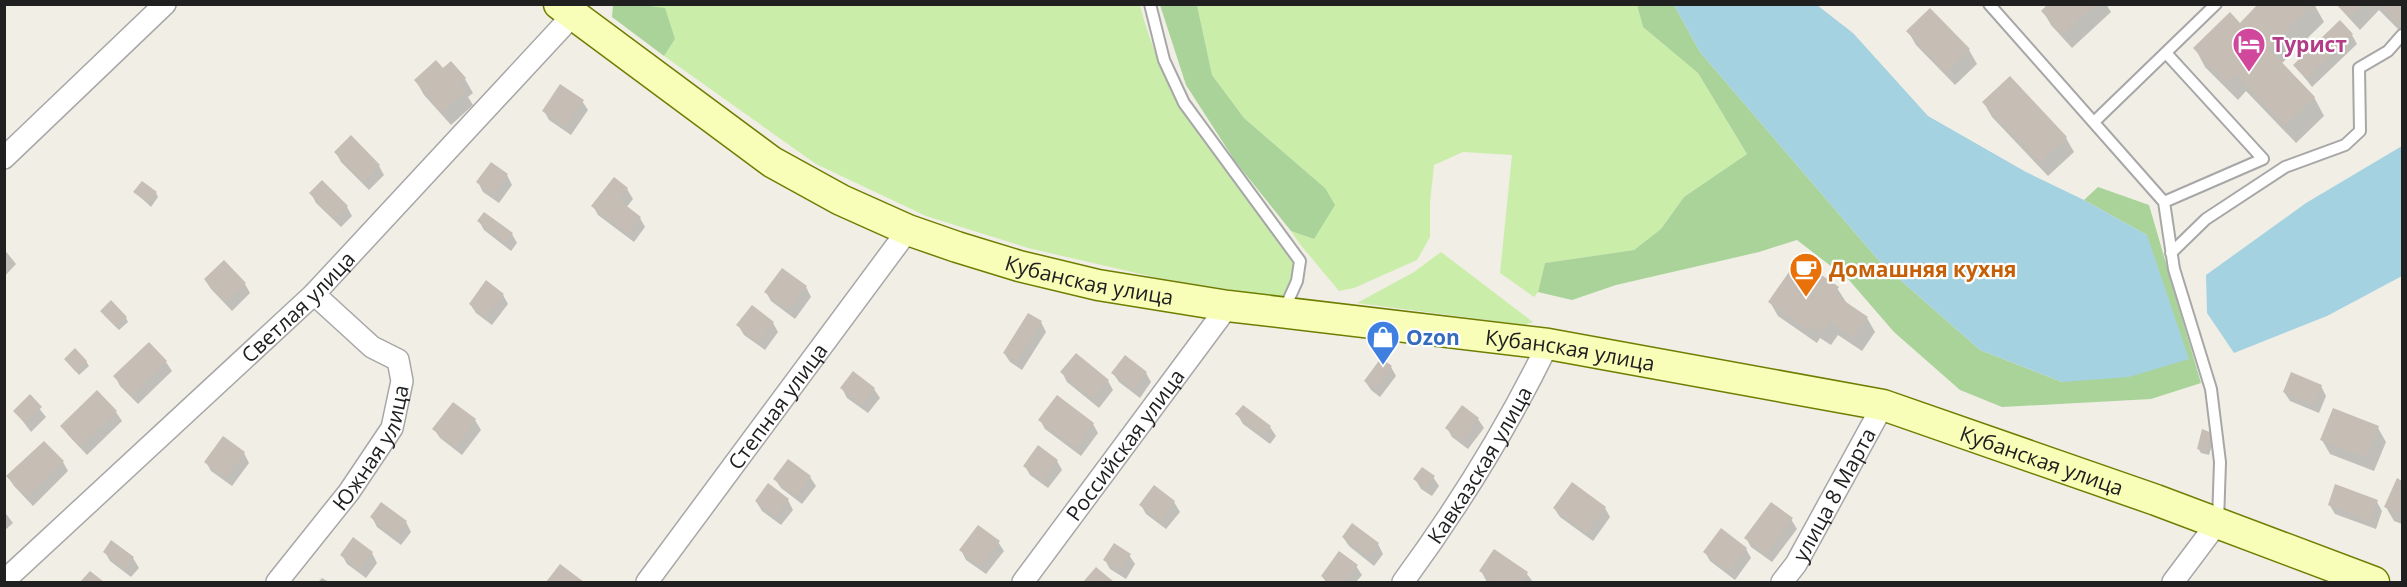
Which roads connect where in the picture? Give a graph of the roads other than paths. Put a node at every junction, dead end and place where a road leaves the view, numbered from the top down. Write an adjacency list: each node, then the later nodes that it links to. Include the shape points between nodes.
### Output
1 (165, 4): 9 (street)
2 (1150, 4): 15 (lane, via 1164,60 1184,103 1300,261 1297,281)
3 (1989, 4): 8 (lane)
4 (2216, 4): 7 (lane)
5 (566, 10): 11 (main road, Кубанская улица, via 772,162 841,200); 13 (street, Светлая улица)
6 (2403, 36): 12 (lane, via 2388,51 2360,68 2360,131 2345,145 2285,167 2206,219)
7 (2166, 53): 8 (lane); 10 (lane, via 2263,159)
8 (2094, 122): 10 (lane)
9 (4, 158)
10 (2164, 202): 12 (lane)
11 (908, 230): 14 (main road, Кубанская улица, via 1019,266 1098,285); 21 (street, Степная улица)
12 (2172, 253): 18 (lane, via 2211,389 2220,462)
13 (314, 294): 19 (street, Светлая улица); 20 (street, Южная улица, via 372,347 398,360 402,381 392,428 349,492)
14 (1228, 306): 15 (main road, Кубанская улица); 22 (street, Российская улица)
15 (1282, 313): 16 (main road, Кубанская улица)
16 (1548, 344): 17 (main road, Кубанская улица); 23 (street, Кавказская улица, via 1527,388 1448,522)
17 (1883, 405): 18 (main road, Кубанская улица); 24 (street, улица 8 Марта, via 1796,564)
18 (2218, 522): 25 (street); 26 (main road, Кубанская улица)
19 (4, 581)
20 (277, 582)
21 (647, 582)
22 (1023, 582)
23 (1403, 582)
24 (1782, 582)
25 (2173, 582)
26 (2374, 582)

